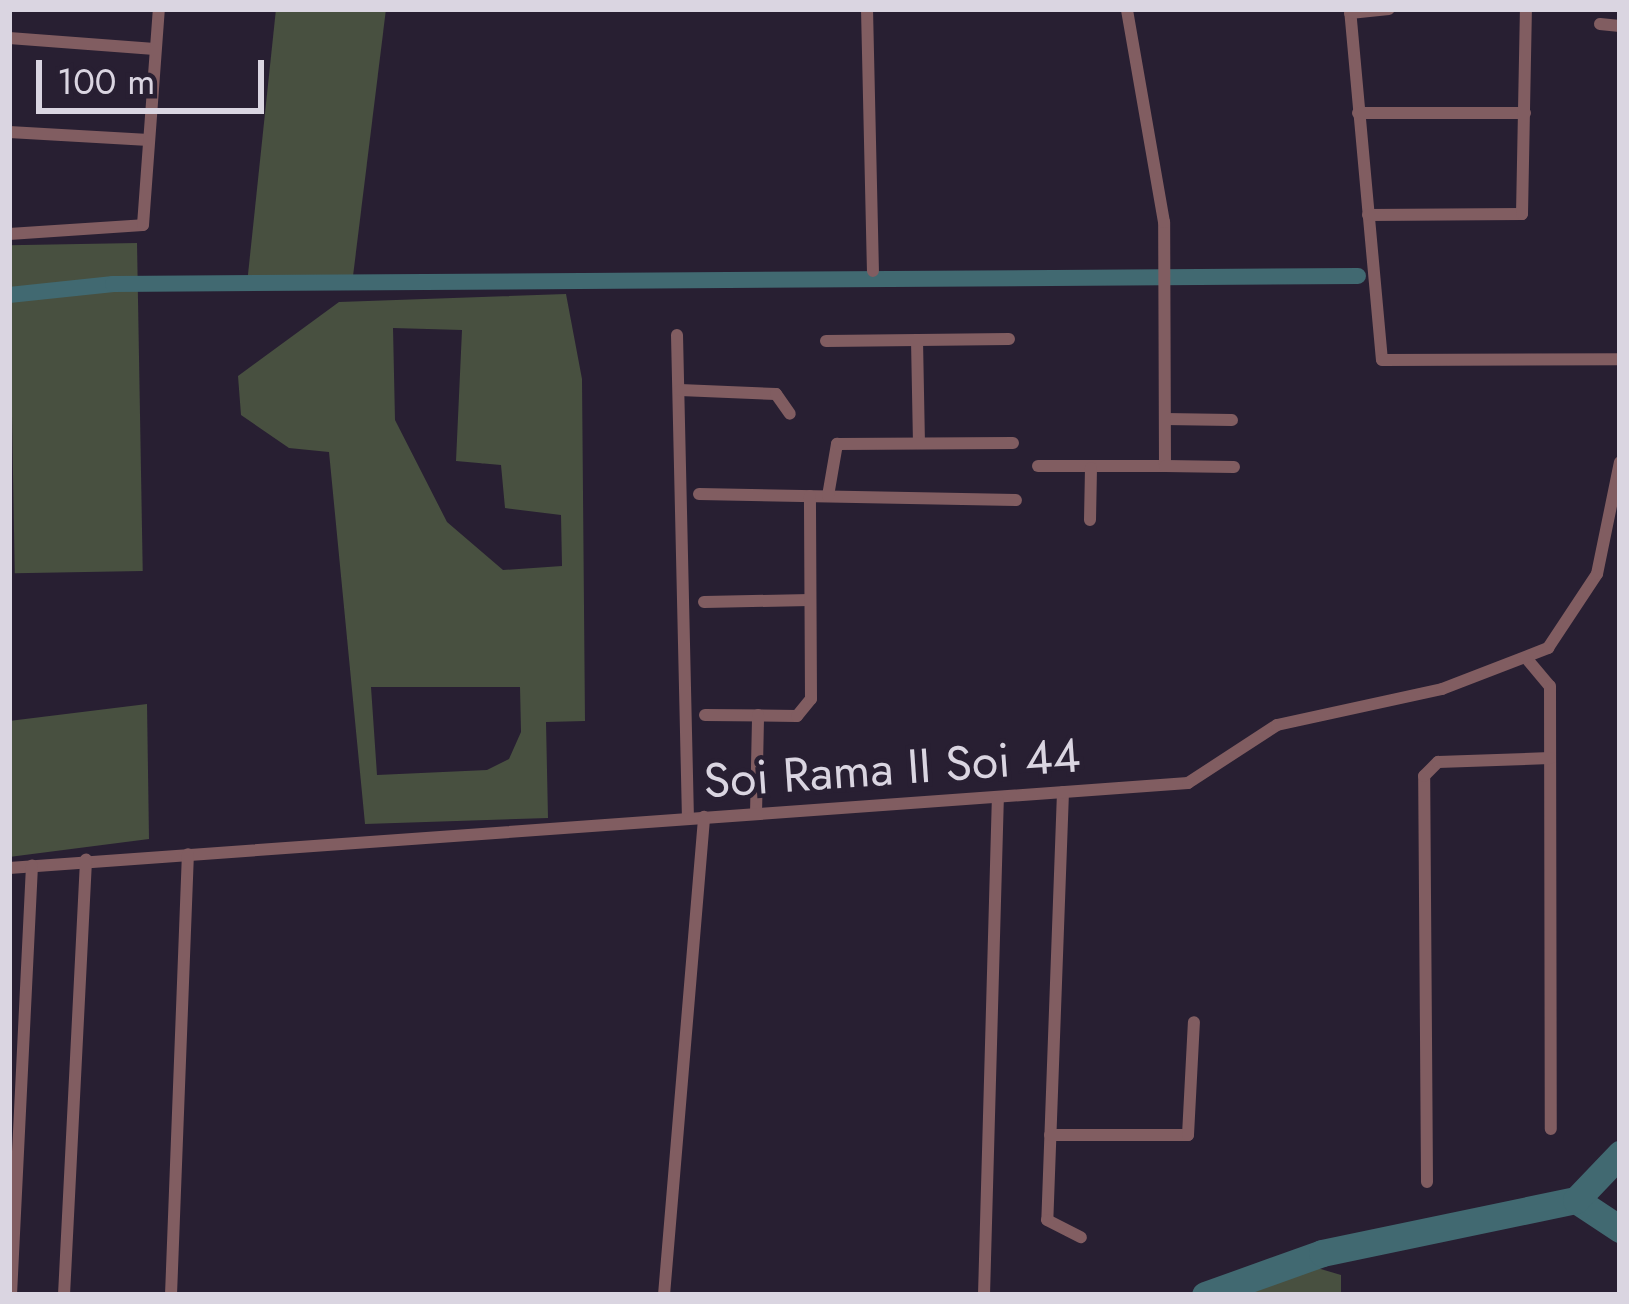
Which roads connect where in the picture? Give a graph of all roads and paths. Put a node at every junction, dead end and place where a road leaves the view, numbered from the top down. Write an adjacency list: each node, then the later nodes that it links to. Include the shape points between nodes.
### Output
1 (159, 9): 10 (street)
2 (867, 9): 17 (street)
3 (1127, 9): 25 (street, via 1166,282)
4 (1389, 9): 6 (street)
5 (1526, 9): 12 (street)
6 (1350, 11): 11 (street)
7 (1600, 24): 8 (street)
8 (1620, 26)
9 (9, 38): 10 (street)
10 (155, 49): 14 (street)
11 (1358, 113): 12 (street); 15 (street)
12 (1525, 113): 15 (street, via 1526,207 1514,216)
13 (9, 132): 14 (street)
14 (148, 140): 16 (street, via 146,211 133,232)
15 (1368, 215): 22 (street, via 1382,360)
16 (9, 234)
17 (873, 271)
18 (676, 335): 23 (street)
19 (1009, 339): 20 (street)
20 (917, 340): 21 (street); 27 (street)
21 (826, 341)
22 (1620, 359)
23 (680, 390): 24 (street, via 776,394); 48 (street)
24 (790, 414)
25 (1165, 419): 26 (street); 31 (street)
26 (1232, 420)
27 (919, 443): 28 (street); 36 (street, via 836,443)
28 (1013, 443)
29 (1620, 462): 41 (street, Soi Rama II Soi 44, via 1597,574 1564,630)
30 (1038, 466): 33 (street)
31 (1165, 466): 32 (street); 33 (street)
32 (1234, 466)
33 (1091, 468): 38 (street)
34 (699, 494): 35 (street)
35 (810, 496): 36 (street); 39 (street)
36 (827, 496): 37 (street)
37 (1016, 500)
38 (1090, 520)
39 (810, 600): 40 (street); 43 (street, via 811,699 797,716)
40 (704, 602)
41 (1527, 659): 44 (street, via 1550,686); 45 (street, Soi Rama II Soi 44, via 1277,725 1187,783)
42 (705, 715): 43 (street)
43 (758, 715): 47 (street)
44 (1550, 758): 55 (street); 57 (street, via 1438,762 1424,776)
45 (1063, 792): 46 (street, Soi Rama II Soi 44); 56 (street)
46 (998, 799): 47 (street, Soi Rama II Soi 44); 63 (street)
47 (756, 814): 49 (street, Soi Rama II Soi 44)
48 (688, 817): 49 (street, Soi Rama II Soi 44); 50 (street, Soi Rama II Soi 44)
49 (704, 817): 62 (street)
50 (188, 854): 51 (street, Soi Rama II Soi 44); 61 (street)
51 (86, 860): 52 (street, Soi Rama II Soi 44); 60 (street)
52 (32, 866): 53 (street, Soi Rama II Soi 44); 59 (street)
53 (9, 868)
54 (1194, 1022): 56 (street, via 1188,1135)
55 (1551, 1129)
56 (1050, 1135): 58 (street, via 1047,1220)
57 (1427, 1182)
58 (1081, 1237)
59 (11, 1295)
60 (64, 1295)
61 (171, 1295)
62 (664, 1295)
63 (985, 1295)

